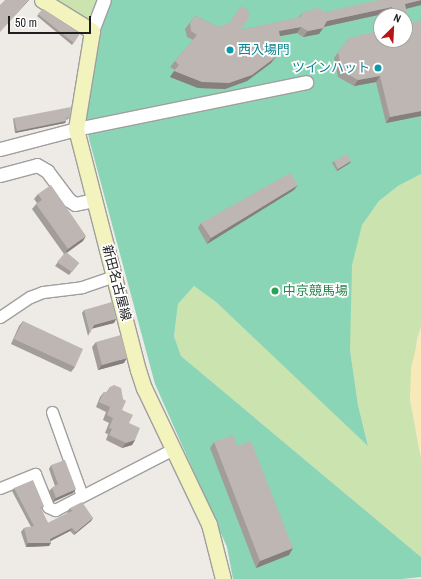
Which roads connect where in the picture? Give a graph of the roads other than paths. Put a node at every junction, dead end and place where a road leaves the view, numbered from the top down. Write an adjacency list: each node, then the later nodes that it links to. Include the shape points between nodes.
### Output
1 (42, 0): 3 (main road)
2 (104, 0): 3 (street)
3 (92, 31): 5 (main road, 新田名古屋線)
4 (306, 82): 5 (street)
5 (76, 129): 6 (street); 8 (main road, 新田名古屋線)
6 (0, 149)
7 (0, 175): 8 (street, via 37,165 47,171 74,204)
8 (94, 200): 9 (main road, 新田名古屋線)
9 (114, 276): 10 (street, via 82,287 43,292); 12 (main road, 新田名古屋線, via 144,388)
10 (0, 316)
11 (52, 412): 14 (street)
12 (173, 449): 14 (street); 15 (main road, 新田名古屋線, via 210,524)
13 (0, 488): 14 (street, via 35,474 51,509)
14 (82, 496)
15 (223, 579)

